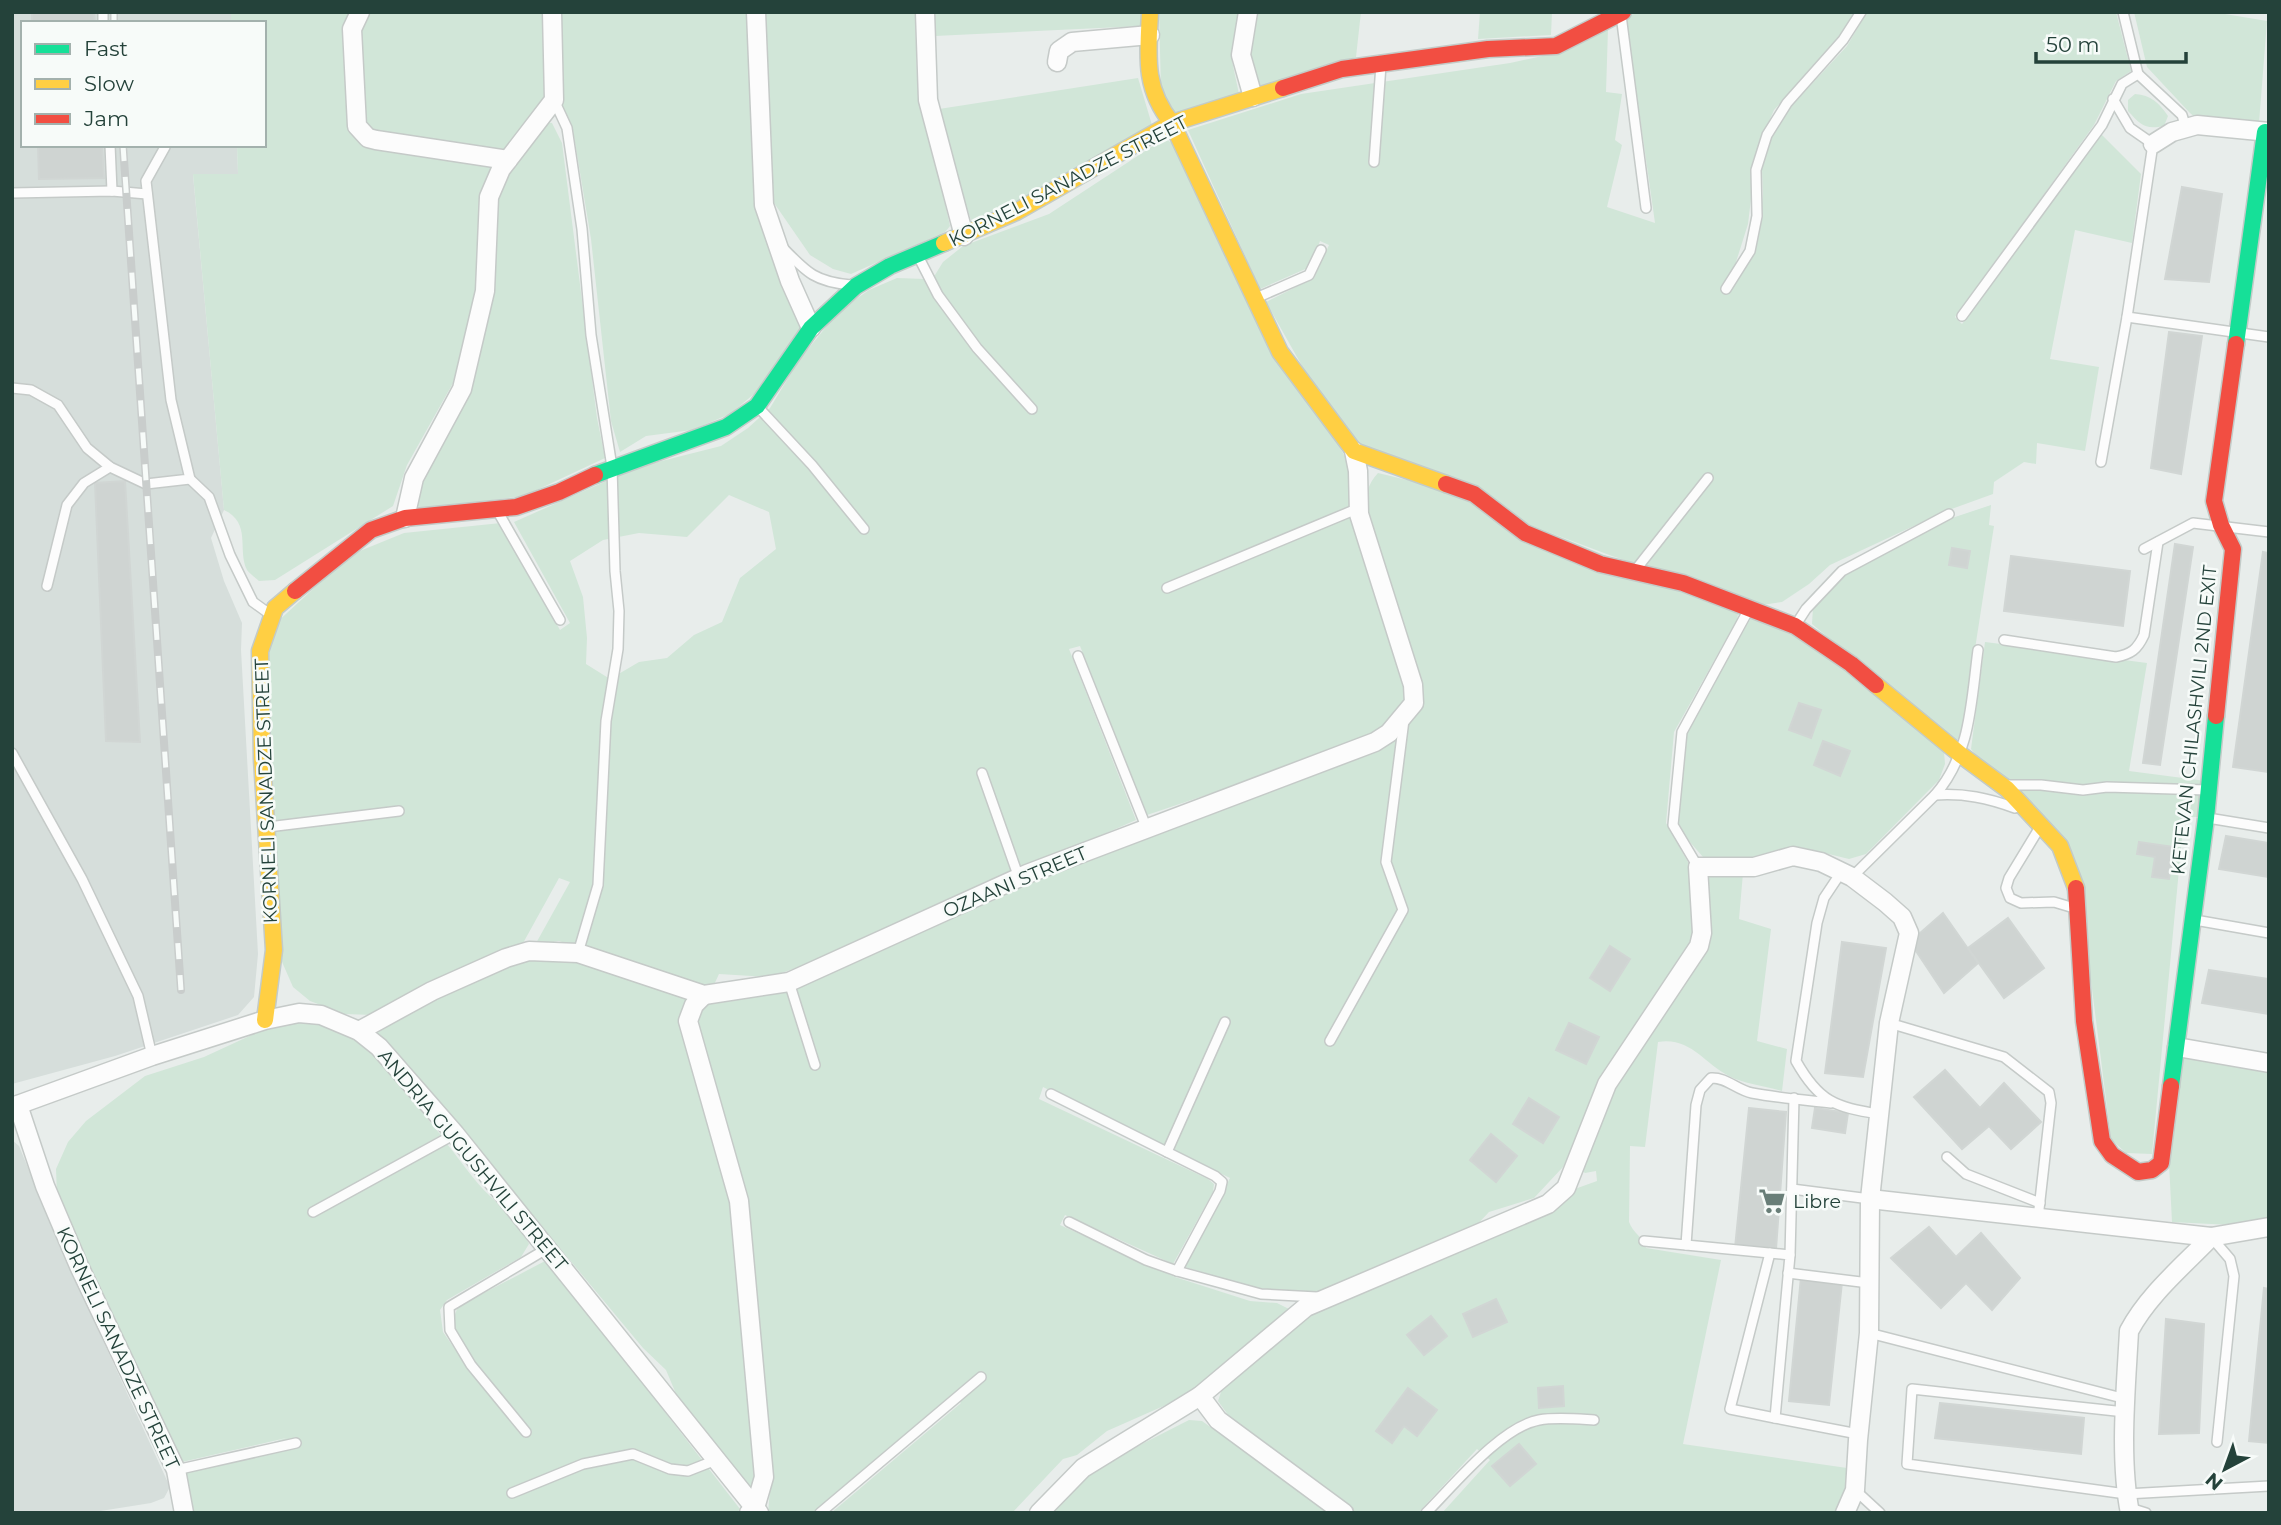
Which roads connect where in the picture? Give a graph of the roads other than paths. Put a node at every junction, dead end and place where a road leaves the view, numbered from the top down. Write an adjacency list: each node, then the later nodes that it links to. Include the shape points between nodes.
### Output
1 (360, 12): 23 (street, via 352,29 357,126 362,133 376,140)
2 (552, 12): 16 (street)
3 (756, 12): 30 (street, via 764,205)
4 (925, 12): 29 (street, via 928,100)
5 (1150, 12): 10 (street)
6 (1248, 12): 14 (street, via 1241,55)
7 (1861, 12): 34 (lane, via 1843,40 1787,103 1767,135 1756,170 1757,216 1750,251)
8 (2123, 12): 13 (lane)
9 (1621, 13): 12 (street, KORNELI SANADZE STREET, via 1556,46 1488,48); 28 (lane)
10 (1150, 36): 11 (street, via 1072,42 1059,51); 17 (street, via 1149,80 1160,111)
11 (1056, 62)
12 (1381, 64): 14 (street, KORNELI SANADZE STREET, via 1342,69); 24 (lane)
13 (2138, 74): 15 (lane, via 2122,85); 18 (lane, via 2182,115)
14 (1253, 97): 17 (street, KORNELI SANADZE STREET)
15 (2113, 99): 20 (lane, via 2130,128); 36 (lane, via 2102,125)
16 (554, 100): 23 (street); 47 (lane, via 567,128)
17 (1172, 123): 29 (street, KORNELI SANADZE STREET, via 1016,212); 35 (street)
18 (2186, 128): 19 (street, via 2197,125); 20 (street)
19 (2267, 132): 39 (street, KETEVAN CHILASHVILI 2ND EXIT)
20 (2153, 144): 37 (lane)
21 (110, 147): 25 (lane)
22 (165, 147): 27 (lane, via 146,181)
23 (508, 160): 53 (street, via 489,197 485,291 462,389 414,478)
24 (1374, 162)
25 (112, 191): 26 (lane); 27 (lane)
26 (12, 193)
27 (147, 194): 48 (lane, via 171,400)
28 (1646, 208)
29 (964, 236): 32 (street, KORNELI SANADZE STREET)
30 (776, 241): 33 (lane, via 813,276); 38 (street)
31 (1321, 250): 35 (lane, via 1309,275)
32 (918, 255): 33 (street, KORNELI SANADZE STREET); 43 (lane, via 938,295 977,348)
33 (856, 286): 38 (street, KORNELI SANADZE STREET)
34 (1726, 289)
35 (1255, 298): 44 (street, via 1280,352)
36 (1962, 316)
37 (2127, 317): 39 (lane); 45 (lane)
38 (811, 328): 42 (street, KORNELI SANADZE STREET)
39 (2239, 333): 40 (lane); 54 (street, KETEVAN CHILASHVILI 2ND EXIT, via 2214,501)
40 (2269, 337)
41 (12, 388): 46 (lane, via 31,390 58,405 87,448)
42 (757, 406): 47 (street, KORNELI SANADZE STREET, via 726,427); 55 (lane)
43 (1032, 409)
44 (1354, 451): 50 (street); 59 (street, via 1474,494 1525,533 1600,565)
45 (2101, 462)
46 (110, 467): 48 (lane, via 146,484); 60 (lane, via 84,483 67,505)
47 (612, 467): 51 (street, KORNELI SANADZE STREET, via 559,492); 88 (lane, via 618,649 606,721 598,885)
48 (190, 478): 63 (lane, via 209,496 253,602)
49 (1708, 478): 59 (lane)
50 (1359, 508): 61 (lane); 69 (street, via 1413,685 1414,703)
51 (496, 509): 53 (street, KORNELI SANADZE STREET); 64 (lane)
52 (1950, 514): 65 (lane, via 1842,571)
53 (405, 518): 63 (street, KORNELI SANADZE STREET, via 371,530 284,600)
54 (2221, 525): 56 (lane); 57 (lane, via 2193,523); 74 (street, KETEVAN CHILASHVILI 2ND EXIT, via 2233,549)
55 (864, 529)
56 (2269, 532)
57 (2158, 542): 58 (lane); 66 (lane, via 2144,635 2131,654 2116,657)
58 (2144, 549)
59 (1634, 572): 62 (street, via 1683,583)
60 (47, 586)
61 (1167, 588)
62 (1750, 608): 65 (street); 82 (lane, via 1682,732 1673,825)
63 (272, 617): 79 (street, KORNELI SANADZE STREET, via 260,651)
64 (560, 620)
65 (1795, 626): 71 (street, via 1851,664)
66 (2004, 640)
67 (1978, 650): 71 (lane, via 1968,734)
68 (1078, 656): 81 (lane)
69 (1405, 716): 81 (street, OZAANI STREET, via 1375,742); 95 (lane, via 1386,862 1403,910)
70 (12, 753): 97 (lane, via 82,879 138,996)
71 (1961, 755): 73 (street); 75 (lane)
72 (982, 773): 84 (lane)
73 (2003, 786): 74 (lane); 78 (street)
74 (2209, 790): 77 (street, KETEVAN CHILASHVILI 2ND EXIT)
75 (1935, 795): 78 (lane, via 1979,797); 83 (lane)
76 (399, 811): 79 (lane)
77 (2206, 818): 80 (lane); 86 (street, KETEVAN CHILASHVILI 2ND EXIT)
78 (2036, 820): 85 (street, via 2060,846 2076,888); 85 (lane, via 2009,877 2006,888 2010,898)
79 (266, 827): 91 (street, KORNELI SANADZE STREET, via 274,950)
80 (2269, 828)
81 (1147, 829): 84 (street, OZAANI STREET)
82 (1698, 867): 83 (street, via 1754,867 1793,856); 123 (street, via 1699,946 1607,1084 1566,1188 1548,1204)
83 (1847, 874): 93 (street, via 1902,917 1909,933); 102 (lane, via 1824,898 1817,923 1796,1062 1807,1082)
84 (1019, 877): 89 (street, OZAANI STREET)
85 (2077, 909): 96 (street, KETEVAN CHILASHVILI 2ND EXIT, via 2084,1021 2102,1141 2112,1155 2138,1172 2161,1163)
86 (2193, 920): 87 (lane); 96 (street, KETEVAN CHILASHVILI 2ND EXIT)
87 (2269, 933)
88 (579, 953): 90 (street, OZAANI STREET); 94 (street, OZAANI STREET, via 529,951 506,958)
89 (789, 982): 90 (street, OZAANI STREET); 99 (lane)
90 (704, 995): 140 (street, via 688,1021 738,1201 764,1478)
91 (265, 1020): 94 (street, ANDRIA GUGUSHVILI STREET, via 299,1013 321,1015); 97 (street, ANDRIA GUGUSHVILI STREET)
92 (1224, 1022): 106 (lane)
93 (1889, 1023): 104 (street); 110 (lane, via 2004,1057 2049,1092)
94 (359, 1031): 105 (street, ANDRIA GUGUSHVILI STREET, via 379,1047)
95 (1330, 1041)
96 (2176, 1047): 98 (street)
97 (152, 1056): 103 (street, ANDRIA GUGUSHVILI STREET)
98 (2269, 1063)
99 (814, 1065)
100 (1051, 1094): 106 (lane)
101 (1794, 1098): 102 (lane); 108 (lane); 116 (lane, via 1750,1093 1720,1077 1711,1078 1700,1090)
102 (1831, 1103): 104 (lane)
103 (15, 1106): 135 (street, KORNELI SANADZE STREET, via 79,1266)
104 (1879, 1114): 109 (street)
105 (455, 1135): 111 (lane); 117 (street, ANDRIA GUGUSHVILI STREET)
106 (1167, 1152): 120 (lane, via 1222,1182)
107 (1947, 1157): 110 (lane, via 1966,1174)
108 (1792, 1189): 109 (lane); 119 (lane)
109 (1870, 1199): 110 (street); 122 (street)
110 (2039, 1210): 114 (street)
111 (313, 1212)
112 (1069, 1222): 120 (lane)
113 (2269, 1227): 114 (street)
114 (2211, 1237): 127 (street, via 2164,1285 2129,1331); 132 (lane, via 2230,1259 2234,1276)
115 (1644, 1241): 116 (lane)
116 (1686, 1245): 118 (lane)
117 (548, 1248): 130 (lane, via 449,1307 450,1330 471,1365); 134 (street, ANDRIA GUGUSHVILI STREET)
118 (1770, 1253): 119 (lane); 128 (lane, via 1730,1409)
119 (1790, 1255): 121 (lane)
120 (1177, 1271): 123 (lane, via 1261,1294)
121 (1788, 1273): 122 (lane); 128 (lane)
122 (1869, 1283): 124 (street)
123 (1325, 1298): 126 (street, via 1306,1307)
124 (1869, 1332): 127 (lane); 131 (street)
125 (981, 1377): 142 (lane)
126 (1200, 1396): 143 (street, via 1083,1468); 144 (street, via 1217,1420)
127 (2126, 1406): 139 (street); 139 (lane, via 1912,1389 1907,1464)
128 (1775, 1418): 131 (lane)
129 (1594, 1420): 145 (lane, via 1538,1420 1511,1431)
130 (526, 1432)
131 (1858, 1434): 137 (street)
132 (2217, 1442)
133 (296, 1443): 135 (lane)
134 (716, 1460): 138 (lane, via 688,1471 633,1454 583,1464); 140 (street, ANDRIA GUGUSHVILI STREET)
135 (176, 1470): 141 (street, KORNELI SANADZE STREET)
136 (2269, 1486): 139 (lane)
137 (1855, 1490): 146 (street); 147 (lane)
138 (512, 1493)
139 (2133, 1507)
140 (755, 1511)
141 (184, 1513)
142 (820, 1513)
143 (1039, 1513)
144 (1344, 1513)
145 (1426, 1513)
146 (1845, 1513)
147 (1880, 1513)

